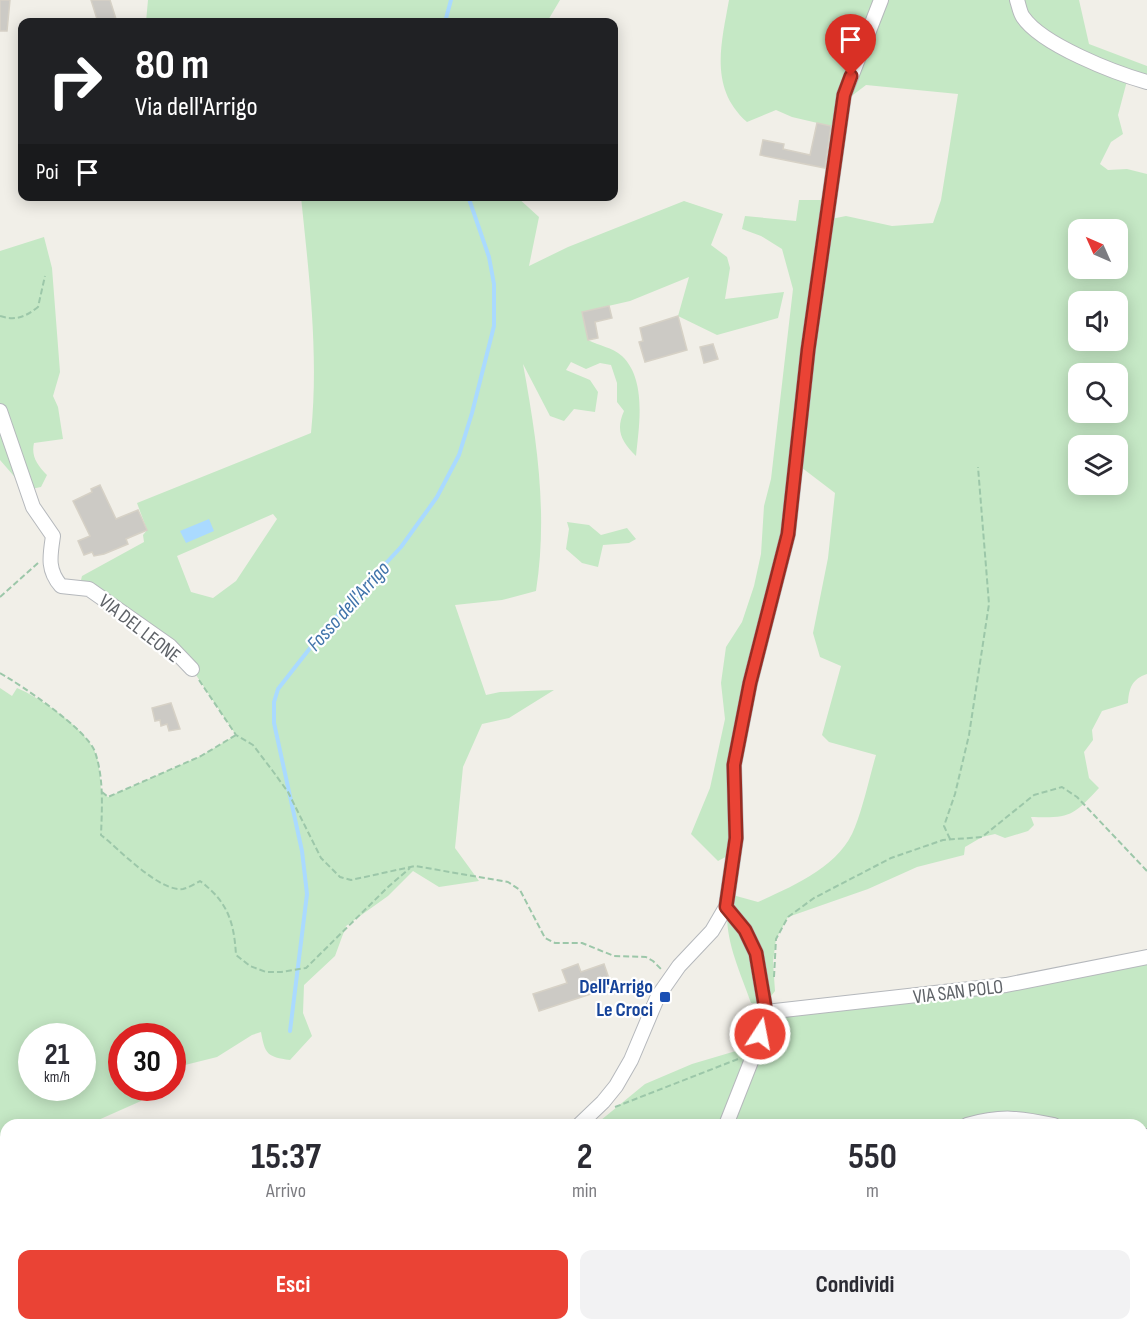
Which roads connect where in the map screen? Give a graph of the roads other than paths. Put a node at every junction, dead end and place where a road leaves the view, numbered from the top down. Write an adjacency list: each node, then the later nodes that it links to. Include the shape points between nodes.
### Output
1 (881, 0): 6 (street, via 844,95 808,350 788,534 750,683 734,765 736,838)
2 (1017, 0): 3 (street, via 1023,16 1035,30 1056,44)
3 (1147, 82)
4 (0, 411): 5 (street, VIA DEL LEONE, via 33,507 53,536 49,560 52,576 61,586 89,589 170,646)
5 (192, 669)
6 (726, 907): 8 (street, via 745,930 756,953); 9 (street, via 712,931 669,979 616,1086)
7 (1147, 957): 8 (street, VIA SAN POLO, via 1006,985)
8 (766, 1012): 10 (street)
9 (585, 1119)
10 (730, 1119)
11 (989, 1119): 12 (street)
12 (1024, 1119)

